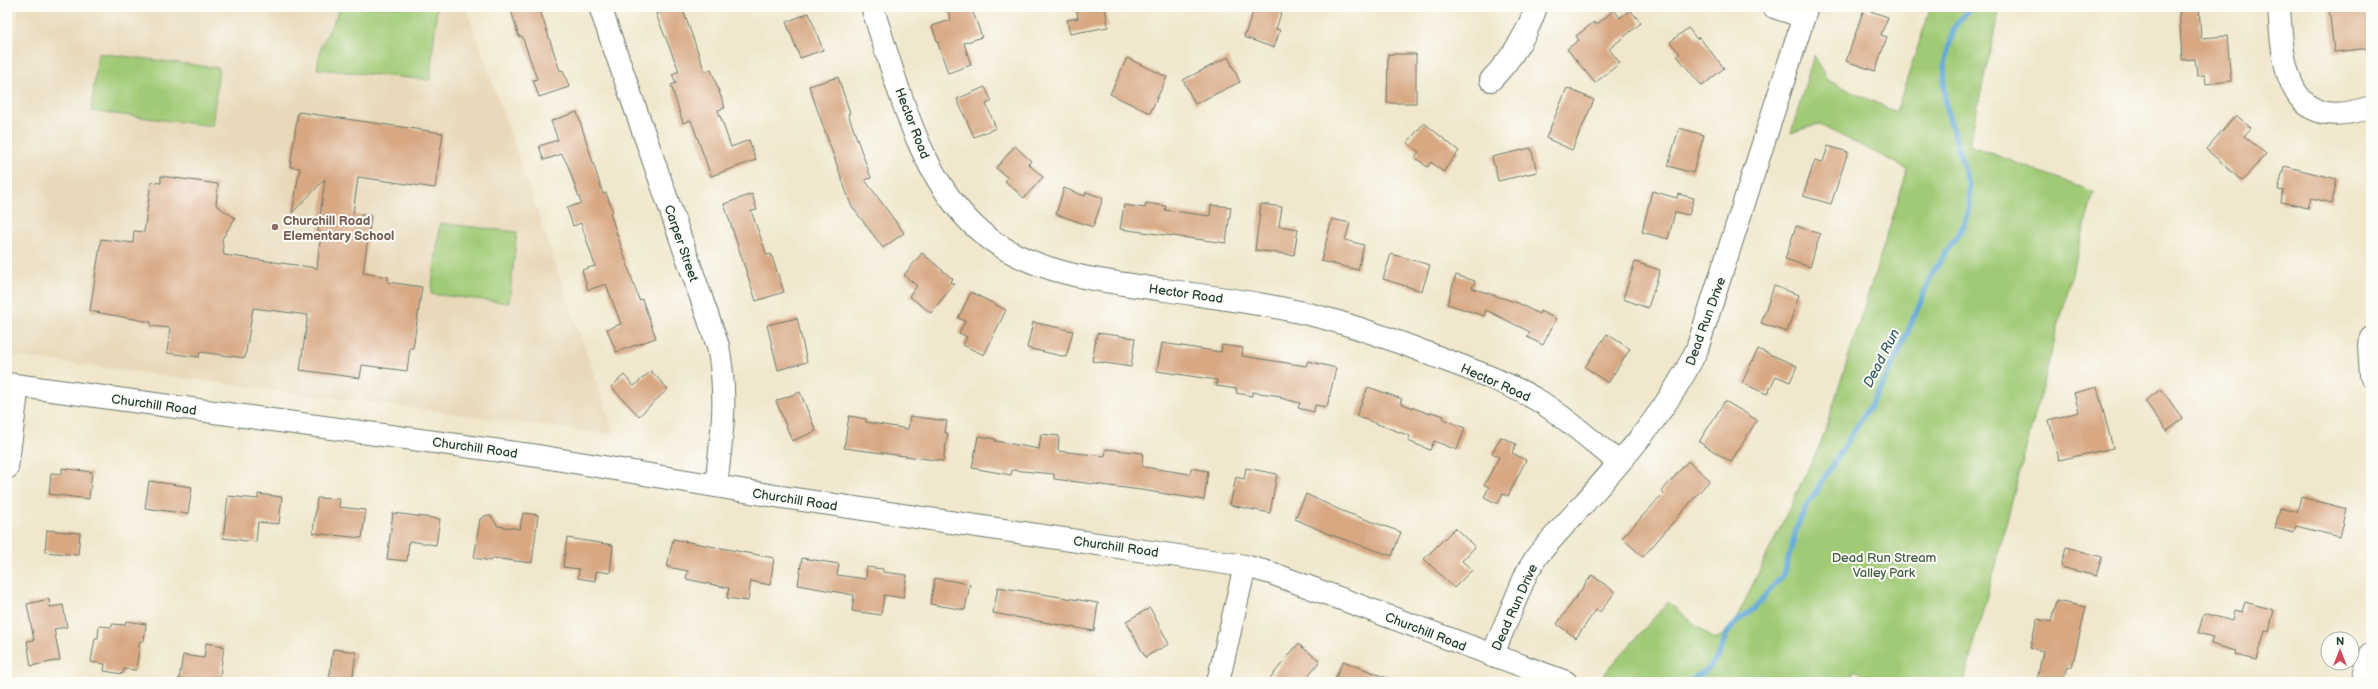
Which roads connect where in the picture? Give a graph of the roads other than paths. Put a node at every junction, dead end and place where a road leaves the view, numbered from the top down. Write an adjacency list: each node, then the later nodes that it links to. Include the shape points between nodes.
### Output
1 (600, 7): 14 (street, Carper Street, via 718,346 724,378 725,410)
2 (872, 7): 12 (street, Hector Road, via 921,149 937,180 974,225 1000,245 1028,261 1058,272 1267,305 1324,318 1375,334 1508,385 1527,395 1566,420)
3 (1536, 7): 7 (street, via 1522,42)
4 (1774, 7): 6 (street)
5 (2279, 7): 8 (street, via 2288,78 2306,104 2320,112 2335,115 2349,114)
6 (1806, 12): 12 (street, Dead Run Drive, via 1697,349 1683,379 1665,407)
7 (1491, 80)
8 (2371, 107)
9 (2370, 341): 10 (street)
10 (2371, 376)
11 (12, 385): 13 (street); 14 (street, Churchill Road, via 538,456)
12 (1618, 462): 17 (street, Dead Run Drive, via 1537,556 1527,572)
13 (7, 468)
14 (716, 486): 15 (street, Churchill Road)
15 (1245, 566): 17 (street, Churchill Road, via 1271,573); 18 (street)
16 (2371, 653): 20 (street)
17 (1492, 656): 19 (street, Churchill Road)
18 (1218, 682)
19 (1566, 682)
20 (2362, 682)

